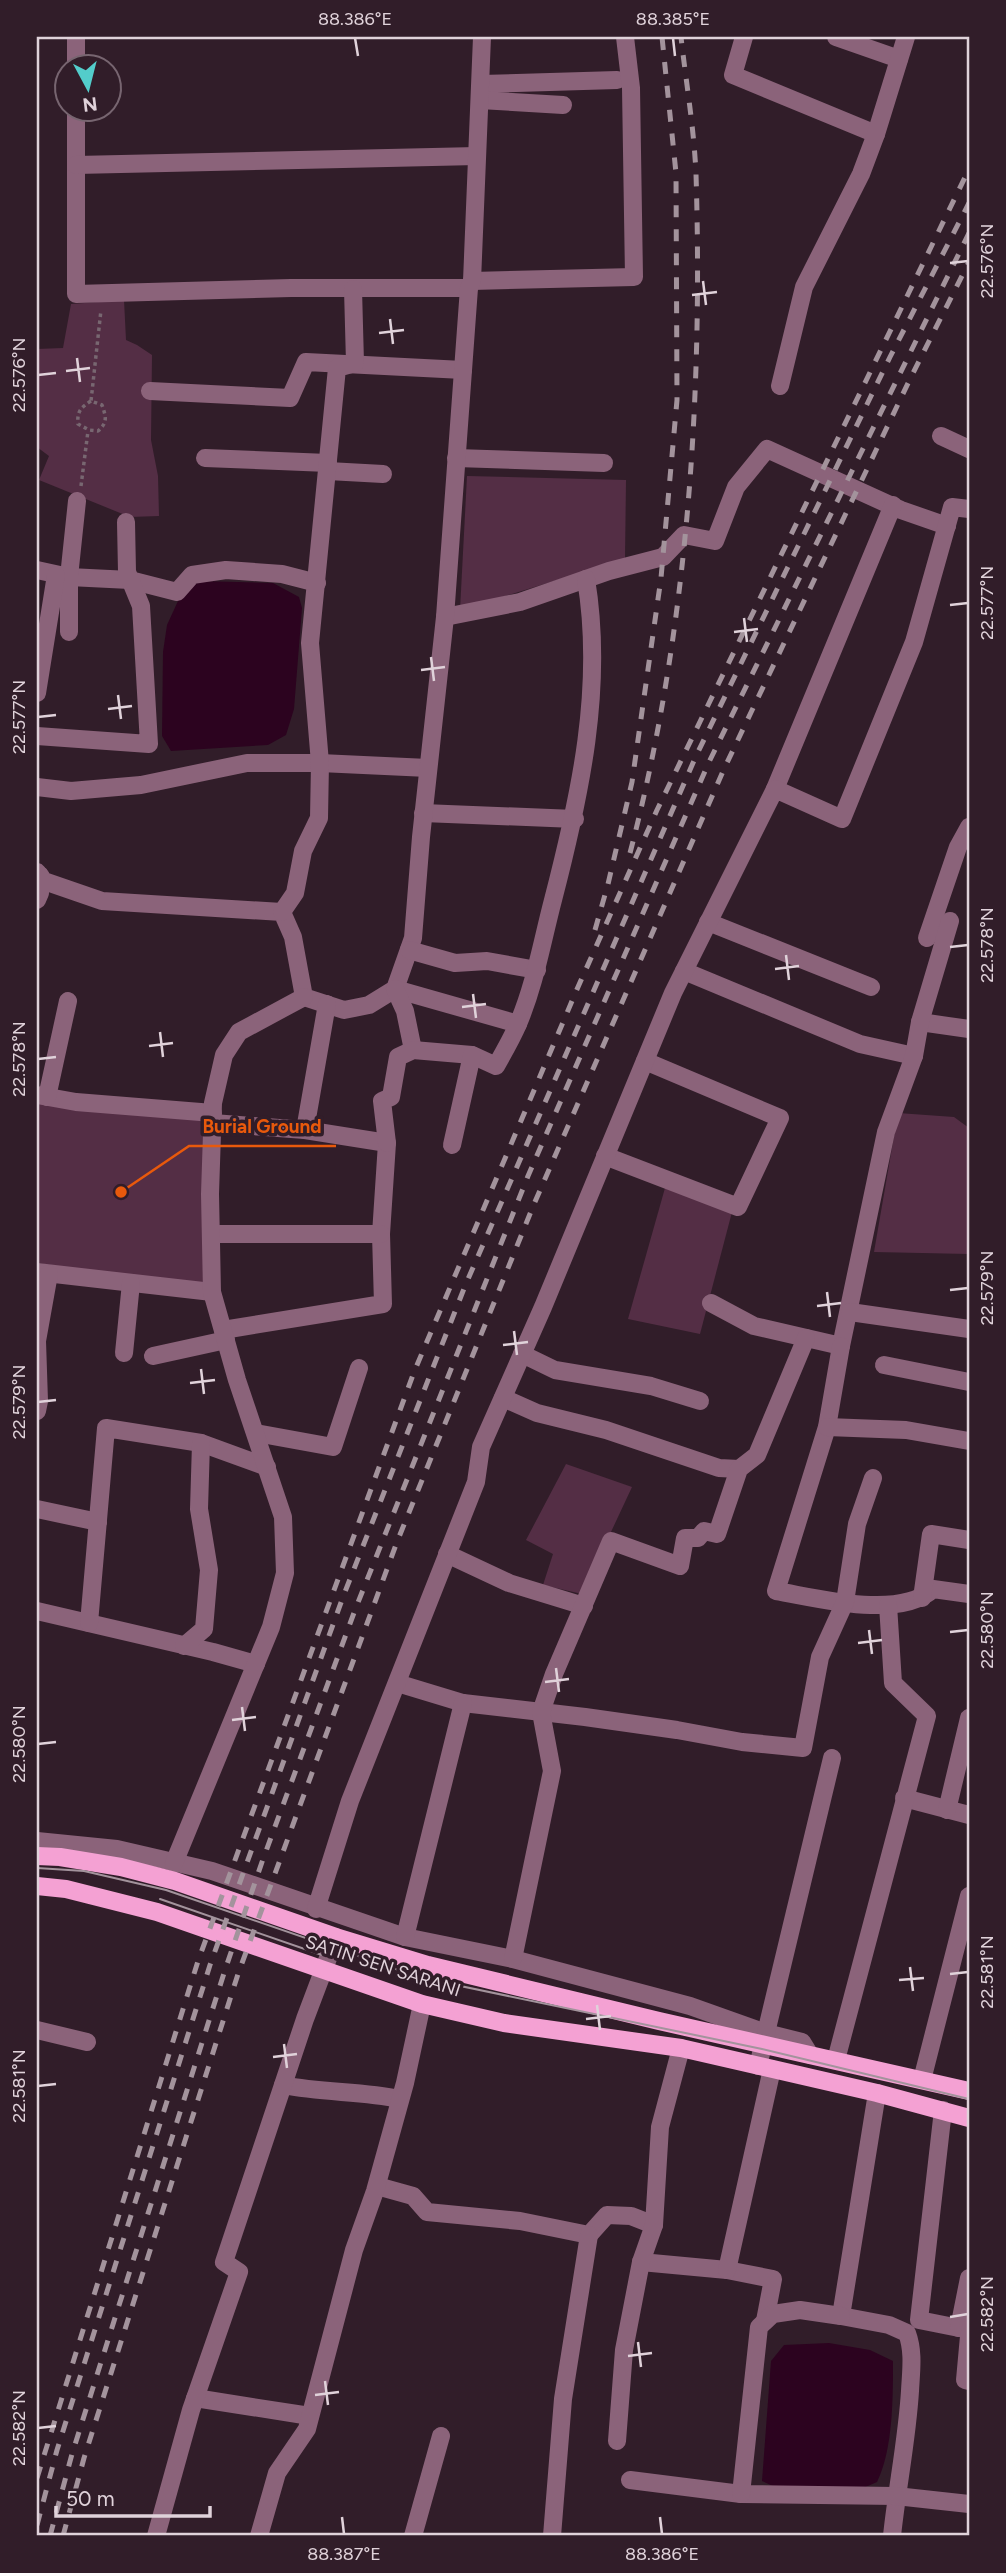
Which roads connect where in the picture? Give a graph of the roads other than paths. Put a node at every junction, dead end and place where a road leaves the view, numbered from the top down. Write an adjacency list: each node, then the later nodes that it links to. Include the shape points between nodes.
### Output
1 (482, 37): 8 (street)
2 (625, 37): 14 (street, via 631,88 634,277)
3 (744, 37): 11 (street, via 733,75)
4 (836, 37): 6 (street)
5 (906, 37): 6 (street)
6 (899, 59): 11 (street)
7 (617, 80): 8 (street)
8 (480, 92): 9 (street); 12 (street)
9 (563, 105)
10 (76, 122): 13 (street)
11 (876, 134): 18 (street, via 804,287)
12 (477, 156): 13 (street); 14 (street)
13 (76, 165): 15 (street, via 76,294)
14 (470, 284): 15 (street); 17 (street)
15 (354, 289): 16 (street)
16 (355, 363): 17 (street); 19 (street, via 306,362 290,398); 25 (street, via 337,368)
17 (463, 370): 23 (street)
18 (780, 386)
19 (150, 391)
20 (941, 436): 21 (street)
21 (969, 449)
22 (205, 458): 25 (street)
23 (456, 458): 24 (street); 37 (street)
24 (604, 463)
25 (328, 467): 26 (street); 36 (street)
26 (383, 474)
27 (77, 501): 33 (street)
28 (893, 505): 31 (street); 34 (street, via 766,449 736,487 715,541 684,535 663,556); 44 (street)
29 (969, 509): 31 (street, via 952,508)
30 (126, 522): 35 (street)
31 (947, 526): 44 (street, via 914,642 842,819)
32 (37, 570): 33 (street)
33 (62, 576): 35 (street); 38 (street); 39 (street)
34 (586, 579): 37 (street, via 520,602); 46 (street, via 592,613 590,703)
35 (130, 580): 36 (street, via 177,592 192,575 226,570 282,574); 40 (street, via 141,606 149,744)
36 (317, 583): 41 (street, via 310,643)
37 (445, 617): 42 (street)
38 (69, 632)
39 (37, 693)
40 (37, 736)
41 (320, 763): 42 (street); 43 (street, via 247,763 141,785 71,791); 50 (street, via 319,818 303,851 295,893)
42 (428, 768): 45 (street)
43 (37, 787)
44 (775, 789): 52 (street)
45 (423, 813): 46 (street); 54 (street)
46 (575, 819): 55 (street)
47 (969, 827): 53 (street, via 958,846)
48 (38, 874): 49 (street); 50 (street, via 44,881 102,901)
49 (37, 900)
50 (282, 912): 59 (street, via 293,937)
51 (950, 921): 62 (street)
52 (708, 922): 56 (street); 57 (street)
53 (928, 938)
54 (409, 950): 55 (street, via 455,963 487,961); 58 (street)
55 (537, 970): 63 (street)
56 (684, 971): 67 (street, via 860,1044); 68 (street)
57 (871, 987)
58 (394, 989): 61 (street, via 369,1005 344,1010); 63 (street); 65 (street, via 405,1011)
59 (304, 997): 61 (street); 70 (street, via 239,1032 224,1055)
60 (68, 1001): 69 (street)
61 (327, 1004): 71 (street)
62 (920, 1022): 64 (street); 67 (street)
63 (518, 1024): 66 (street, via 496,1066)
64 (969, 1029)
65 (413, 1050): 66 (street); 72 (street, via 398,1057 391,1097 382,1101)
66 (472, 1055): 73 (street)
67 (914, 1056): 81 (street, via 886,1132)
68 (645, 1061): 74 (street); 74 (street, via 780,1118 738,1207)
69 (42, 1096): 70 (street)
70 (213, 1118): 71 (street); 75 (street)
71 (305, 1130): 72 (street)
72 (387, 1143): 76 (street)
73 (452, 1145)
74 (606, 1156): 88 (street)
75 (211, 1234): 76 (street); 79 (street)
76 (381, 1234): 83 (street, via 383,1304)
77 (43, 1273): 78 (street); 85 (street)
78 (131, 1283): 79 (street); 87 (street)
79 (212, 1292): 83 (street)
80 (711, 1303): 84 (street, via 754,1326)
81 (850, 1312): 82 (street); 86 (street)
82 (969, 1329)
83 (224, 1335): 89 (street); 97 (street)
84 (806, 1338): 86 (street); 101 (street, via 757,1455)
85 (37, 1341): 95 (street)
86 (841, 1346): 96 (street)
87 (124, 1353)
88 (522, 1354): 93 (street); 94 (street, via 555,1370 651,1386)
89 (153, 1356)
90 (884, 1365): 92 (street)
91 (359, 1368): 97 (street, via 332,1447)
92 (969, 1382)
93 (503, 1398): 101 (street, via 537,1413 606,1430 719,1468); 106 (street, via 481,1447 476,1482)
94 (700, 1401)
95 (37, 1411)
96 (827, 1427): 98 (street, via 906,1430); 109 (street, via 776,1591)
97 (256, 1433): 100 (street)
98 (969, 1441)
99 (201, 1443): 100 (street); 104 (street, via 106,1428); 114 (street, via 199,1508 208,1570 204,1629)
100 (267, 1467): 115 (street, via 283,1517 285,1573)
101 (739, 1469): 111 (street, via 717,1534 704,1531 698,1538 685,1538 680,1566 611,1541)
102 (873, 1478): 109 (street, via 857,1524)
103 (37, 1509): 104 (street)
104 (98, 1522): 113 (street)
105 (969, 1540): 108 (street, via 931,1534)
106 (447, 1555): 111 (street, via 509,1583); 116 (street)
107 (969, 1594): 108 (street, via 933,1589)
108 (922, 1598): 110 (street)
109 (845, 1602): 110 (street); 118 (street, via 820,1657 803,1748)
110 (888, 1605): 121 (street, via 893,1683 927,1716)
111 (584, 1606): 118 (street)
112 (37, 1611): 113 (street)
113 (89, 1623): 114 (street)
114 (184, 1646): 115 (street)
115 (256, 1664): 126 (street)
116 (397, 1683): 117 (street); 129 (street, via 350,1801)
117 (464, 1703): 118 (street); 131 (street)
118 (541, 1712): 132 (street, via 552,1771)
119 (969, 1718): 122 (street)
120 (832, 1758): 136 (street)
121 (904, 1798): 122 (street); 139 (street)
122 (947, 1810): 123 (street)
123 (969, 1815)
124 (37, 1841): 126 (street, via 117,1849)
125 (37, 1856): 130 (main road, SATIN SEN SARANI, via 153,1875)
126 (174, 1863): 129 (street, via 212,1871)
127 (37, 1886): 133 (main road, SATIN SEN SARANI, via 157,1912)
128 (969, 1896): 141 (street)
129 (316, 1909): 131 (street)
130 (336, 1937): 133 (street); 136 (main road, SATIN SEN SARANI, via 428,1965)
131 (405, 1937): 132 (street)
132 (513, 1959): 136 (street, via 691,2006)
133 (324, 1971): 134 (main road, SATIN SEN SARANI); 142 (street)
134 (422, 2004): 138 (main road, SATIN SEN SARANI, via 504,2023); 145 (street)
135 (37, 2030): 137 (street)
136 (765, 2039): 139 (main road, SATIN SEN SARANI); 140 (street)
137 (87, 2042)
138 (681, 2048): 140 (main road, SATIN SEN SARANI); 149 (street, via 660,2127)
139 (836, 2060): 141 (main road, SATIN SEN SARANI)
140 (765, 2068): 144 (main road, SATIN SEN SARANI); 152 (street)
141 (922, 2080): 143 (main road, SATIN SEN SARANI)
142 (283, 2085): 145 (street); 158 (street, via 224,2262 239,2272)
143 (969, 2091)
144 (877, 2093): 146 (main road, SATIN SEN SARANI); 154 (street)
145 (400, 2099): 148 (street)
146 (943, 2110): 147 (main road, SATIN SEN SARANI); 156 (street, via 919,2320)
147 (969, 2118)
148 (377, 2186): 150 (street, via 413,2196 427,2212 520,2221); 159 (street, via 354,2250)
149 (654, 2225): 150 (street, via 631,2216 607,2215); 151 (street)
150 (589, 2235): 169 (street, via 563,2399)
151 (641, 2262): 152 (street); 161 (street, via 624,2350)
152 (727, 2270): 155 (street, via 773,2279)
153 (969, 2278): 156 (street)
154 (841, 2316): 155 (street, via 800,2310 773,2314); 164 (street, via 907,2333 912,2348 907,2438)
155 (765, 2322): 163 (street, via 758,2327)
156 (966, 2330): 157 (street, via 965,2380)
157 (969, 2381)
158 (195, 2398): 159 (street); 166 (street)
159 (310, 2416): 167 (street, via 307,2429 277,2473)
160 (441, 2436): 168 (street)
161 (617, 2441)
162 (630, 2480): 163 (street)
163 (740, 2494): 164 (street)
164 (897, 2496): 165 (street); 170 (street)
165 (969, 2504)
166 (156, 2536)
167 (259, 2536)
168 (413, 2536)
169 (552, 2536)
170 (892, 2536)

